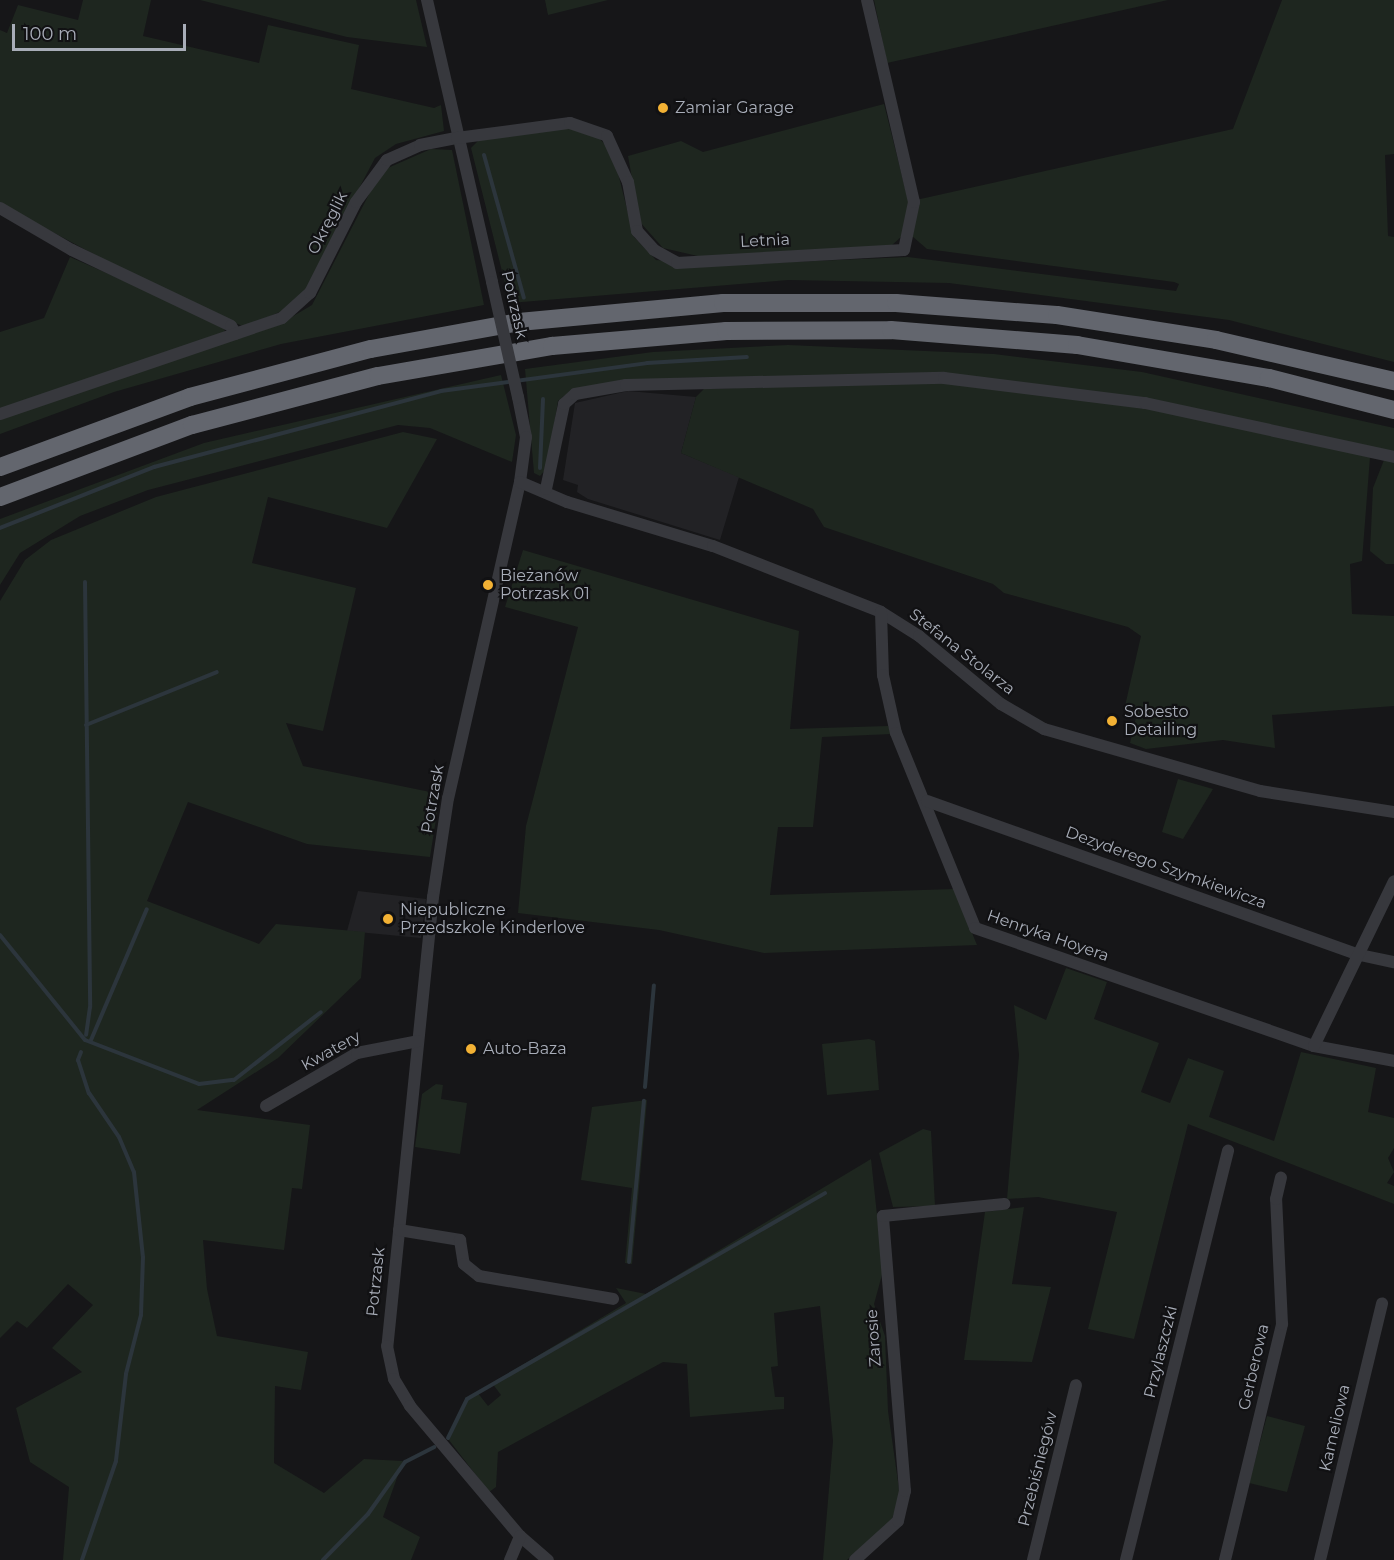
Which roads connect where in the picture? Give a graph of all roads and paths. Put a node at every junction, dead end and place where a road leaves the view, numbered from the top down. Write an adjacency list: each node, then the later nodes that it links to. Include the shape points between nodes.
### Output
1 (427, 0): 3 (street, Potrzask)
2 (867, 0): 3 (street, Letnia, via 914,202 904,250 677,263 654,250 637,231 625,172 607,136 570,123)
3 (457, 138): 5 (street, Okręglik, via 420,145 387,160 356,202 298,307); 11 (street, Potrzask, bridge, via 526,437)
4 (0, 208): 5 (street, via 82,255 231,326)
5 (236, 334): 8 (street, Okręglik)
6 (1394, 381): 10 (highway, via 1216,339 1068,317 896,303 712,304 519,322 371,349 190,397)
7 (1394, 410): 13 (highway, via 1269,378 1077,345 891,330 715,331 552,346 333,387 192,425)
8 (0, 414)
9 (1394, 456): 12 (street, via 1145,403 944,378 637,385 575,394 564,404)
10 (0, 467)
11 (520, 482): 12 (street, Stefana Stolarza); 20 (street, Potrzask, via 448,798)
12 (546, 489): 14 (street, Stefana Stolarza, via 567,502 713,546)
13 (0, 497)
14 (881, 612): 15 (street, Henryka Hoyera, via 882,675 896,733); 16 (street, Stefana Stolarza, via 919,636 1001,704 1044,729 1260,791)
15 (927, 801): 18 (street, Dezyderego Szymkiewicza); 21 (street, Henryka Hoyera, via 975,928)
16 (1394, 812)
17 (1394, 881): 18 (street)
18 (1360, 955): 19 (street, Dezyderego Szymkiewicza); 21 (street)
19 (1394, 962)
20 (418, 1041): 23 (street, Kwatery, via 357,1053); 27 (street, Potrzask)
21 (1314, 1046): 22 (street, Henryka Hoyera)
22 (1394, 1061)
23 (266, 1106)
24 (1228, 1151): 36 (street, Przylaszczki)
25 (1281, 1178): 37 (street, Gerberowa, via 1276,1199 1282,1324)
26 (1004, 1204): 34 (street, Zarosie, via 884,1216 905,1491 898,1521)
27 (399, 1230): 28 (street, via 460,1240 464,1264 480,1276); 31 (street, Potrzask, via 387,1343 394,1379)
28 (613, 1299)
29 (1382, 1303): 38 (street, Kameliowa)
30 (1076, 1385): 35 (street, Przebiśniegów)
31 (520, 1536): 32 (street); 33 (street, Potrzask)
32 (510, 1560)
33 (549, 1560)
34 (855, 1560)
35 (1033, 1560)
36 (1125, 1560)
37 (1225, 1560)
38 (1320, 1560)

